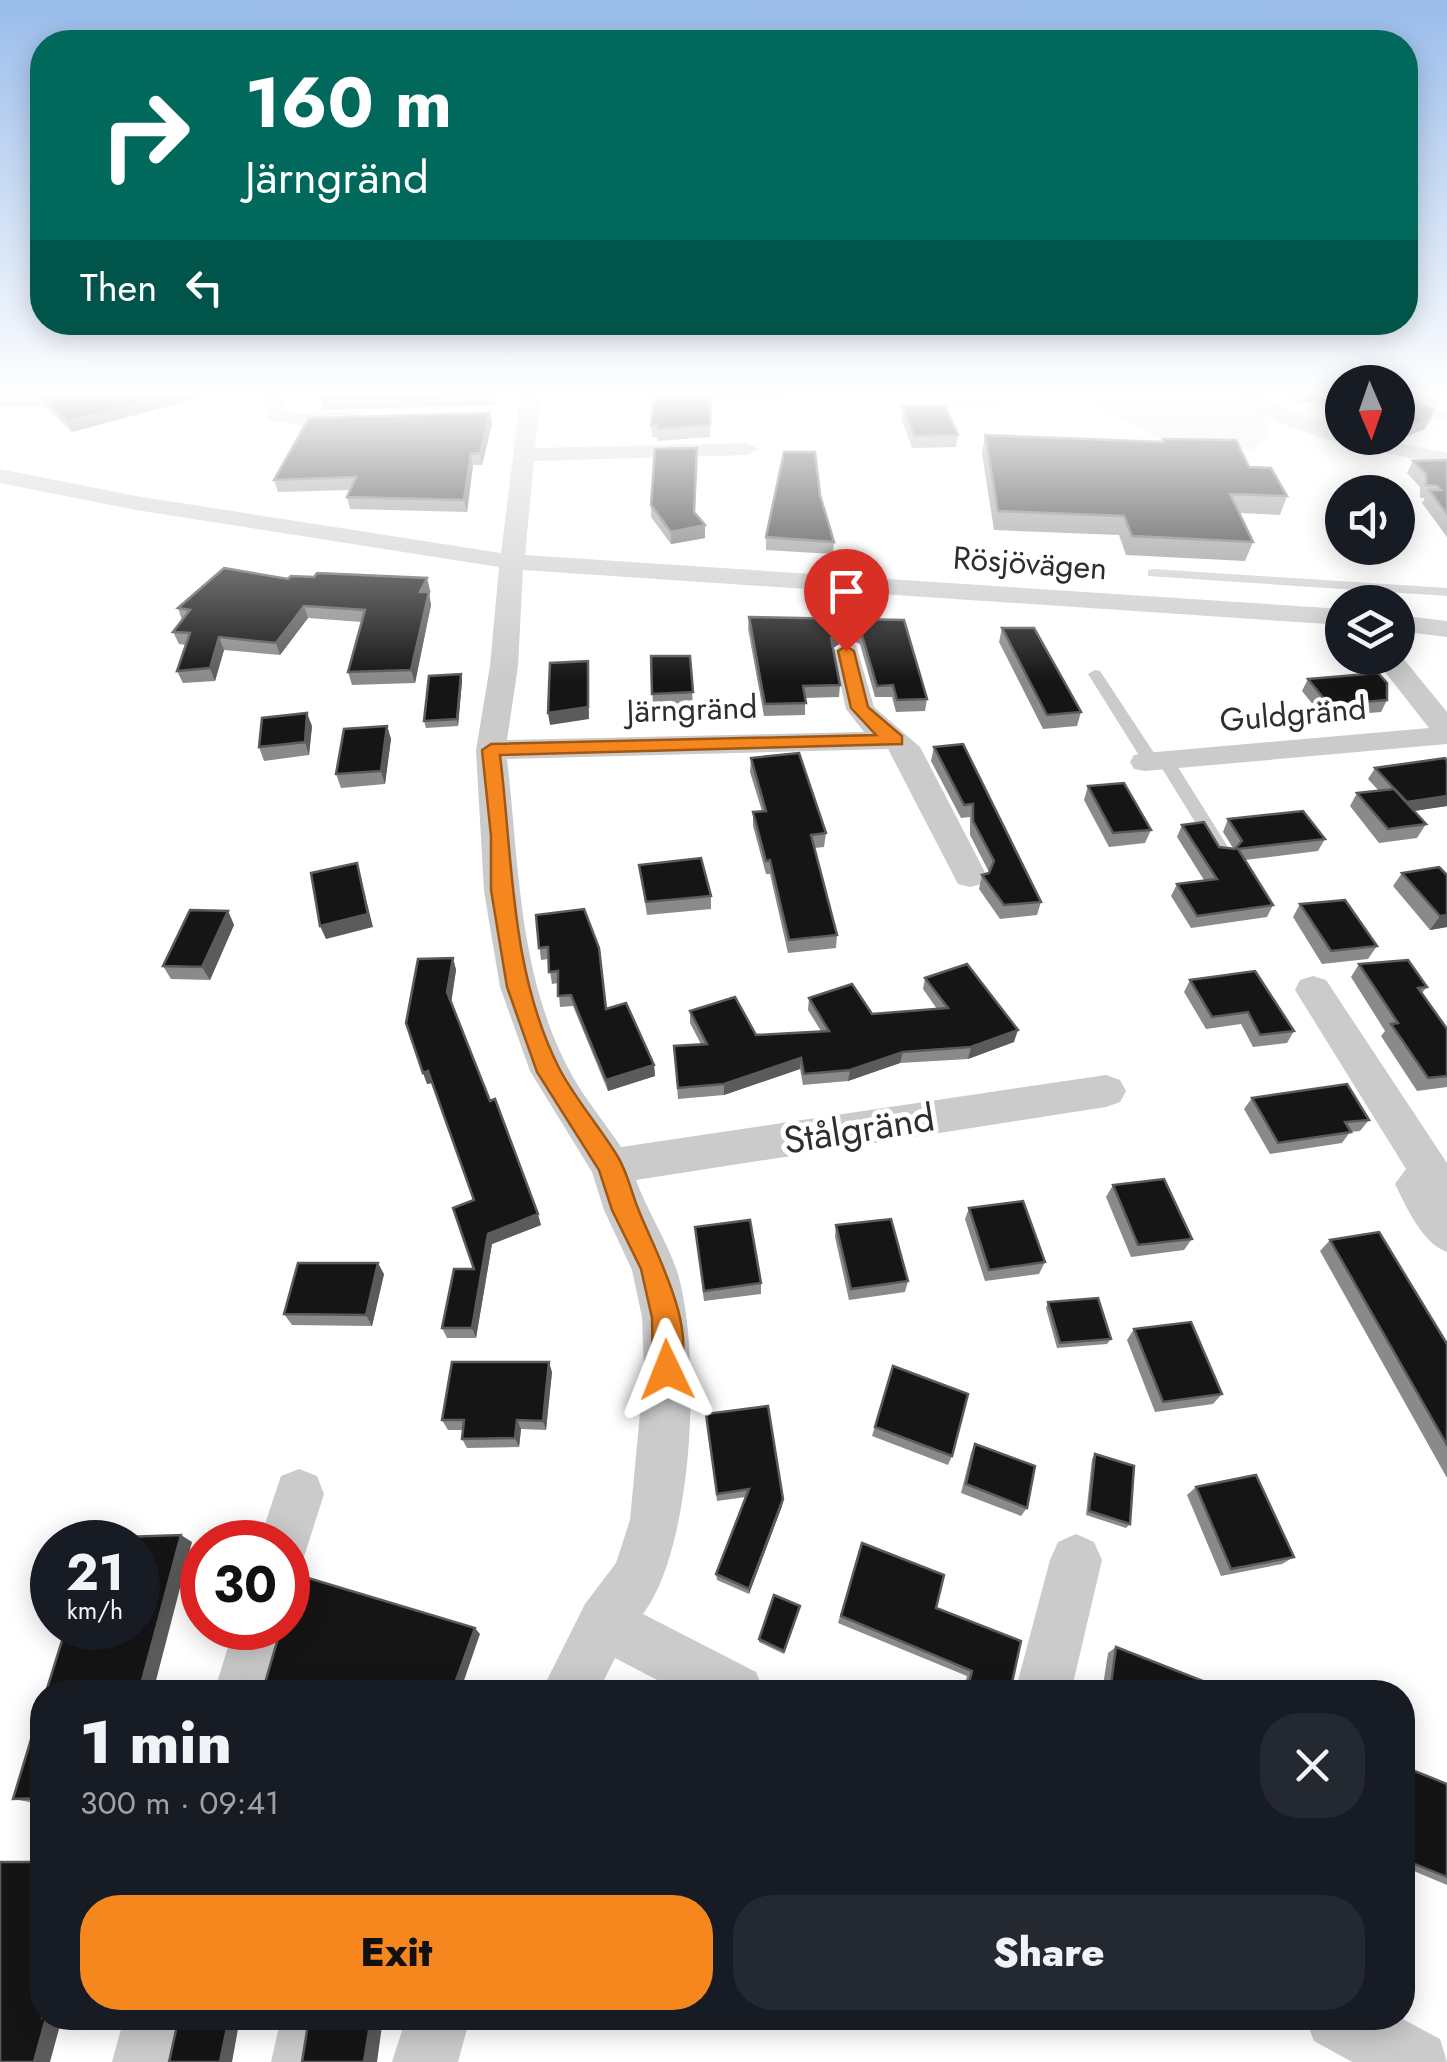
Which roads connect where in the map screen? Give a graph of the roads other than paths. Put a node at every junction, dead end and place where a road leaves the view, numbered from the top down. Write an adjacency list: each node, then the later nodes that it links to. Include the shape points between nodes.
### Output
1 (62, 488): 3 (street, Rösjövägen)
2 (519, 488): 3 (street)
3 (512, 562): 6 (street, Rösjövägen); 14 (street)
4 (1153, 573): 5 (lane)
5 (1447, 592)
6 (1325, 616)
7 (1415, 624): 8 (street)
8 (1447, 629)
9 (846, 651): 13 (street, via 860,708)
10 (1095, 674): 15 (lane)
11 (1401, 675): 12 (street)
12 (1447, 733): 15 (street, Guldgränd)
13 (896, 740): 14 (street, Järngränd); 17 (street)
14 (491, 750): 20 (street, via 501,890 518,987 549,1072)
15 (1154, 761): 16 (lane)
16 (1223, 853)
17 (970, 876)
18 (1313, 990): 21 (street)
19 (1106, 1092): 20 (street, Stålgränd)
20 (611, 1166): 26 (street, via 654,1269 666,1318 667,1370 656,1520 638,1578)
21 (1425, 1183): 22 (street)
22 (1447, 1233)
23 (300, 1494): 24 (street)
24 (292, 1520)
25 (1076, 1560): 31 (street)
26 (604, 1623): 29 (street); 30 (street)
27 (254, 1650): 28 (street)
28 (245, 1680)
29 (575, 1680)
30 (713, 1680)
31 (1046, 1680)
32 (153, 2030): 36 (street)
33 (296, 2030): 37 (lane)
34 (435, 2030): 38 (street)
35 (1360, 2030): 39 (street)
36 (145, 2062)
37 (289, 2062)
38 (426, 2062)
39 (1417, 2062)

